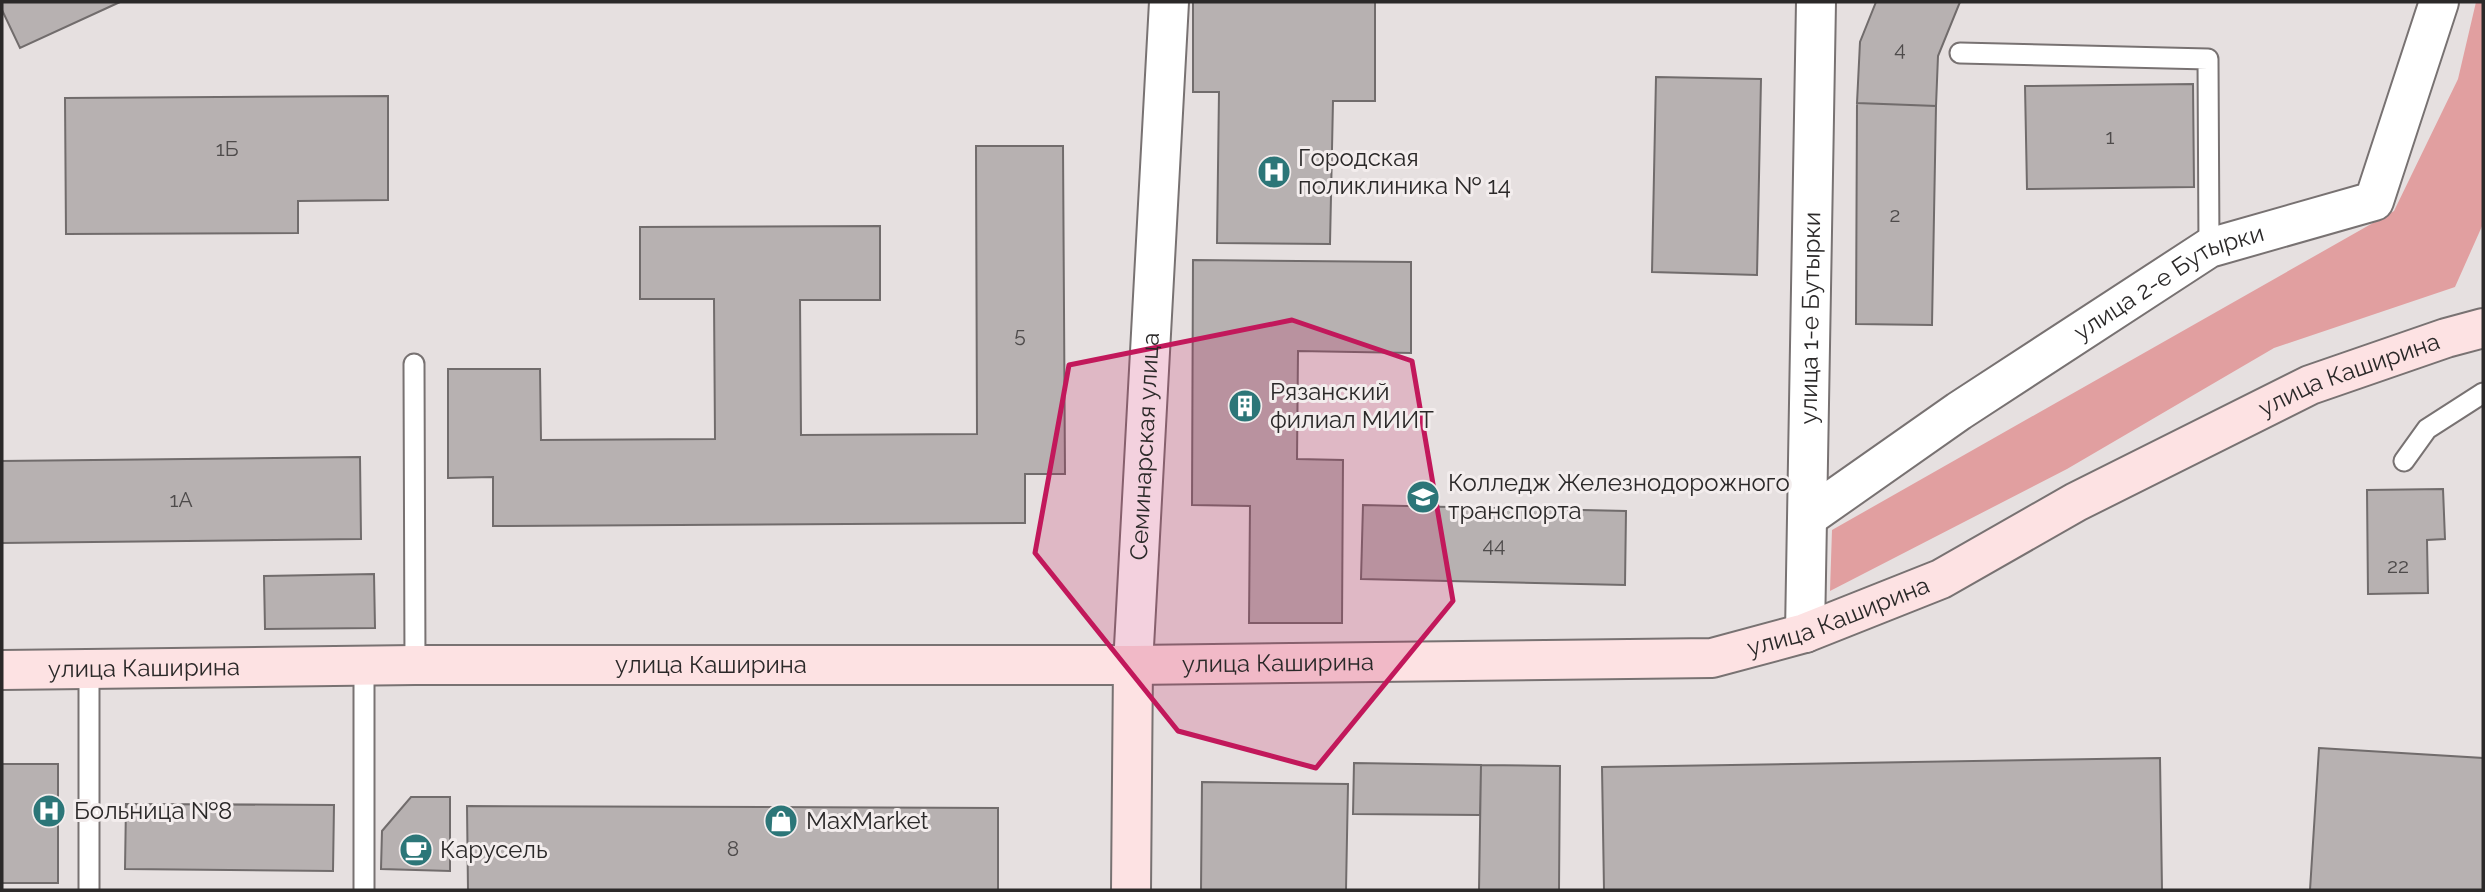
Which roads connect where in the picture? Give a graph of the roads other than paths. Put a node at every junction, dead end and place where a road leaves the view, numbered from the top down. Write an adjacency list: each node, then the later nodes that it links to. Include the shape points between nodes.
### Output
1 (1169, 2): 14 (street, Семинарская улица)
2 (1816, 2): 10 (street, улица 1-е Бутырки)
3 (2439, 2): 5 (street, улица 2-е Бутырки, via 2374,201)
4 (1960, 53): 5 (lane, via 2208,59)
5 (2209, 247): 10 (street, улица 2-е Бутырки, via 1959,411)
6 (2483, 328): 11 (main road, улица Каширина, via 2310,385 2076,502 1941,579)
7 (414, 364): 13 (lane)
8 (2483, 393): 9 (lane, via 2427,429)
9 (2404, 461)
10 (1808, 517): 11 (street, улица 1-е Бутырки)
11 (1805, 633): 14 (main road, улица Каширина, via 1712,658)
12 (364, 665): 13 (main road, улица Каширина); 15 (main road, улица Каширина); 18 (lane)
13 (415, 665): 14 (main road, улица Каширина)
14 (1133, 665): 19 (main road, Семинарская улица)
15 (89, 667): 16 (main road, улица Каширина); 17 (lane)
16 (2, 670)
17 (89, 890)
18 (364, 890)
19 (1131, 890)

